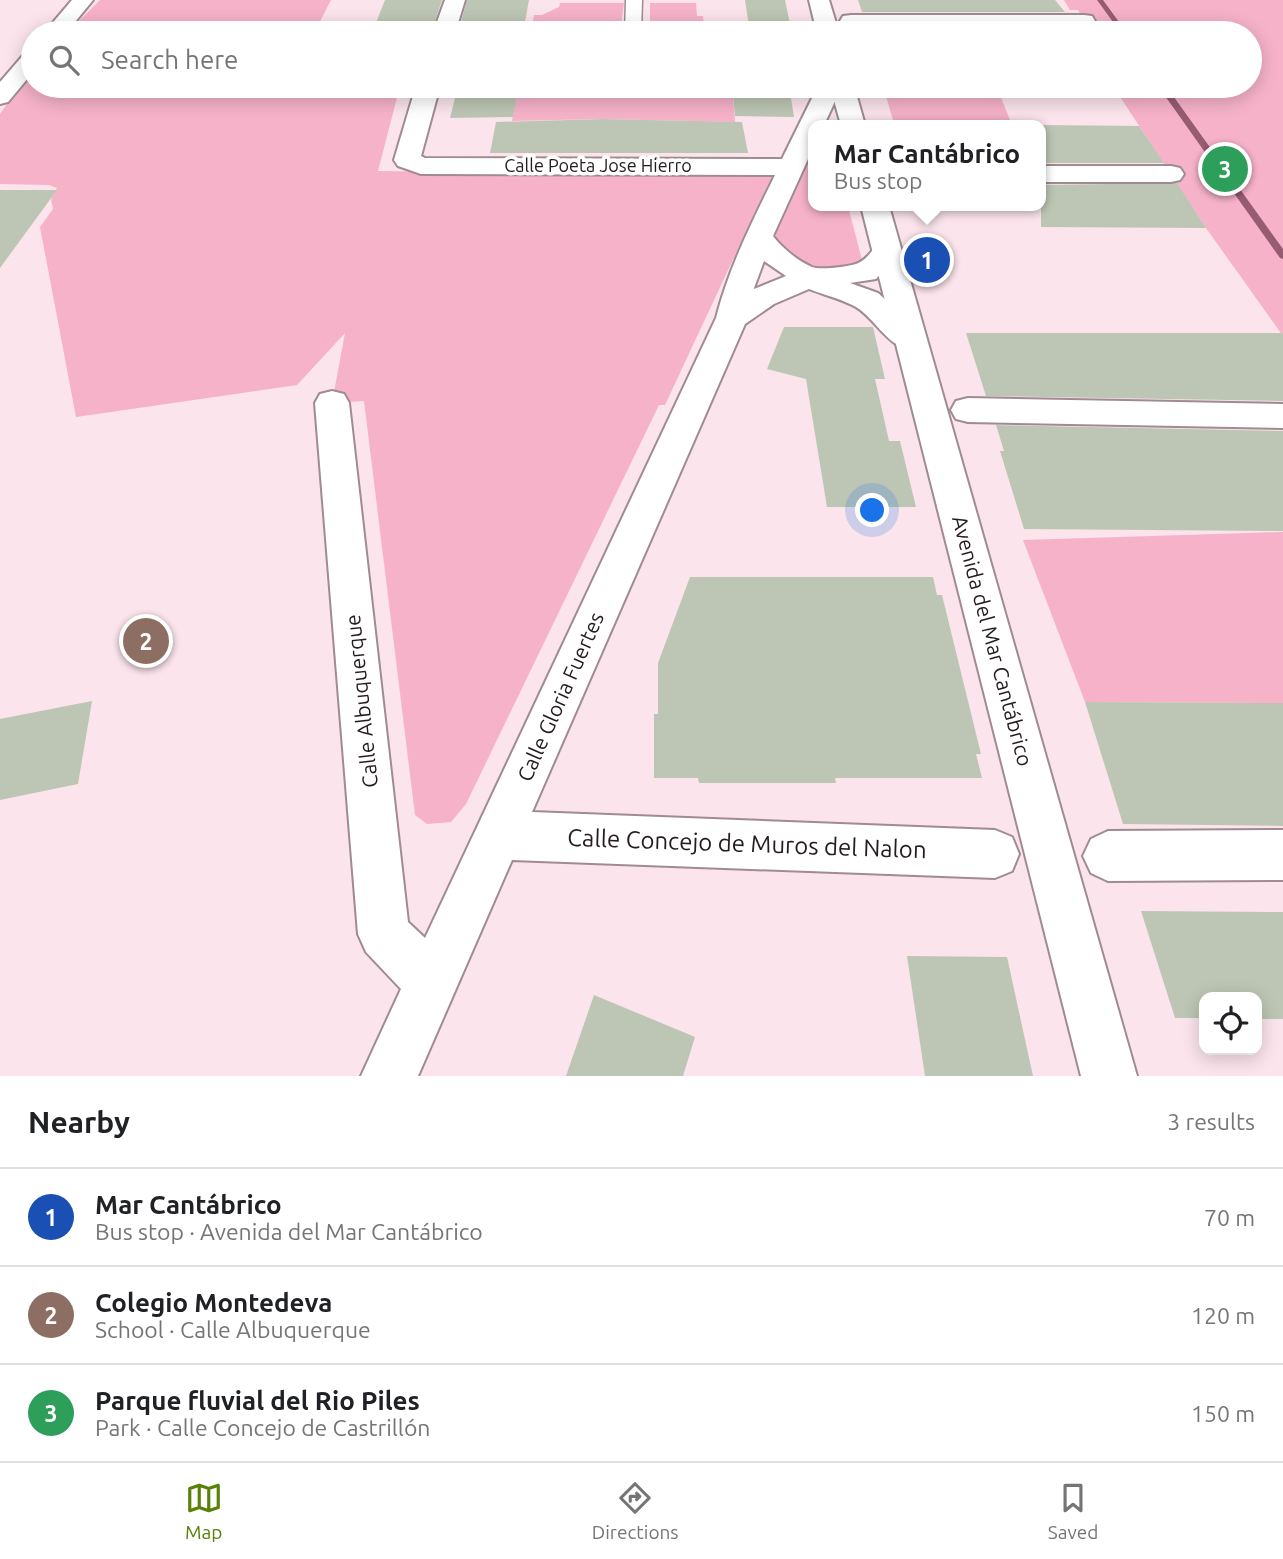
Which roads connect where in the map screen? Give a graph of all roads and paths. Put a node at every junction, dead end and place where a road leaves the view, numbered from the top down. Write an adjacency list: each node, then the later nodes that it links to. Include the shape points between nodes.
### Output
1 (83, 0): 5 (street)
2 (455, 0): 6 (street)
3 (634, 0): 7 (street)
4 (819, 0): 8 (street)
5 (65, 21)
6 (448, 21)
7 (633, 21)
8 (825, 21)
9 (21, 72): 10 (street)
10 (0, 97)
11 (425, 98): 17 (street, Calle Poeta Jose Hierro, via 407,160 421,166)
12 (824, 98): 14 (street, Calle Gloria Fuertes)
13 (845, 98): 15 (street)
14 (813, 120)
15 (852, 120)
16 (808, 131): 17 (street, Calle Gloria Fuertes)
17 (790, 167): 21 (street, Calle Gloria Fuertes)
18 (1046, 174): 19 (street)
19 (1171, 174)
20 (876, 211): 22 (street, Avenida del Mar Cantábrico)
21 (760, 236): 23 (street, via 770,252); 24 (street, Calle Gloria Fuertes)
22 (887, 251): 23 (street, via 866,272); 25 (street, Avenida del Mar Cantábrico)
23 (808, 278): 24 (street, via 763,297); 25 (street, via 867,300)
24 (732, 318): 29 (street, Calle Gloria Fuertes)
25 (911, 340): 35 (street, Avenida del Mar Cantábrico)
26 (332, 403): 33 (street, Calle Albuquerque, via 384,934)
27 (968, 410): 28 (street)
28 (1283, 416)
29 (499, 835): 30 (street, Calle Concejo de Muros del Nalon); 33 (street, Calle Gloria Fuertes)
30 (995, 854)
31 (1283, 855): 32 (street)
32 (1108, 856)
33 (430, 981): 34 (street, Calle Gloria Fuertes)
34 (389, 1076)
35 (1109, 1076)

